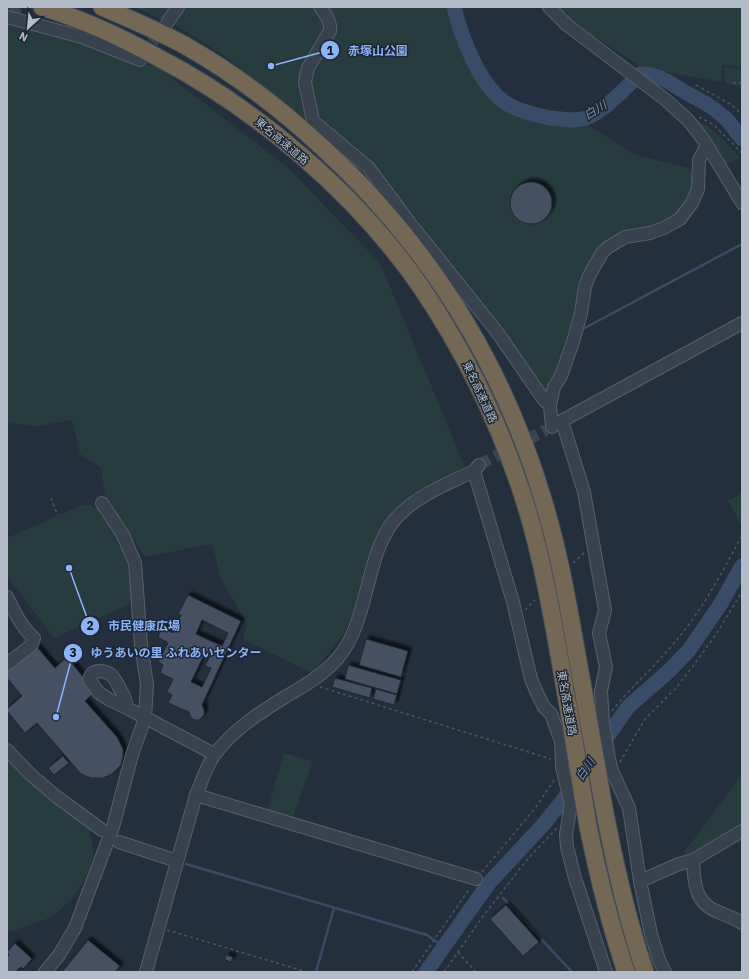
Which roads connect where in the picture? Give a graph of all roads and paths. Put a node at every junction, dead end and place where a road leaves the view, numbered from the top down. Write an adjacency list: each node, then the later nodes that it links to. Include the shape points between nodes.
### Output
1 (42, 7): 60 (highway, 東名高速道路, bridge, via 98,28 182,70 264,125 302,157 371,223 421,287 444,323 482,395 504,445 527,510 539,556 568,705 588,826 606,906)
2 (102, 7): 61 (highway, 東名高速道路, bridge, via 186,46 228,72 295,122 358,181 412,243 436,275 480,346 532,464 545,504 566,594 603,803 624,901)
3 (178, 7): 7 (street)
4 (320, 7): 18 (street, via 331,26 306,76 305,83 313,120 369,168)
5 (548, 7): 13 (street, via 567,25 666,100)
6 (12, 16): 8 (street, via 82,36)
7 (168, 23)
8 (140, 60)
9 (734, 83): 10 (path)
10 (742, 83)
11 (696, 85): 12 (path, via 732,105)
12 (742, 115)
13 (688, 120): 14 (street); 15 (path, via 698,116 714,125)
14 (707, 145): 16 (street); 18 (street, via 699,160 698,189 692,203 680,219 674,224 650,232 625,237 602,253 587,282 573,342 561,376 554,387)
15 (742, 154)
16 (742, 203)
17 (742, 323): 19 (street)
18 (550, 405): 19 (street)
19 (553, 426): 24 (street, via 584,492)
20 (51, 498): 22 (path)
21 (102, 504): 35 (street, via 123,535 135,563 141,645 147,685)
22 (58, 516)
23 (742, 535): 36 (path, via 721,574 688,625 669,650)
24 (593, 543): 25 (path); 36 (street, via 605,610 599,633 606,667 601,691)
25 (569, 567)
26 (742, 592): 40 (path, via 693,666 675,689 645,719 619,765)
27 (7, 597): 30 (street, via 16,616 28,634 34,638 29,647)
28 (538, 597): 29 (path)
29 (517, 618): 31 (street, via 476,468 424,496 399,514 378,551 352,636 337,659); 39 (street, via 536,693 551,714 561,741)
30 (7, 664)
31 (313, 680): 38 (street, via 239,728); 39 (path, via 320,688)
32 (119, 687): 33 (street); 33 (street, via 116,679 106,672 98,671 90,675 89,679 96,690); 34 (street)
33 (110, 700): 34 (street)
34 (127, 708): 35 (street)
35 (145, 718): 38 (street); 53 (street, via 132,755 113,827 75,928)
36 (603, 723): 40 (street)
37 (7, 750): 43 (street, via 57,797)
38 (214, 754): 41 (street)
39 (562, 765): 42 (street); 48 (path, via 536,807)
40 (610, 765): 42 (street); 49 (street, via 629,808)
41 (196, 795): 46 (street); 48 (street)
42 (571, 809): 52 (path, via 526,861); 59 (street, via 566,834 567,847)
43 (102, 830)
44 (742, 831): 47 (street)
45 (119, 842): 46 (street)
46 (177, 860): 51 (street)
47 (693, 860): 49 (street); 50 (street, via 694,882 699,896 706,905)
48 (476, 879): 56 (path)
49 (640, 881): 62 (street, via 651,934)
50 (742, 923)
51 (159, 927): 54 (street); 55 (path)
52 (458, 952): 57 (path); 58 (path)
53 (46, 972)
54 (146, 972)
55 (307, 972)
56 (412, 972)
57 (444, 972)
58 (476, 972)
59 (606, 972)
60 (626, 972)
61 (646, 972)
62 (665, 972)

